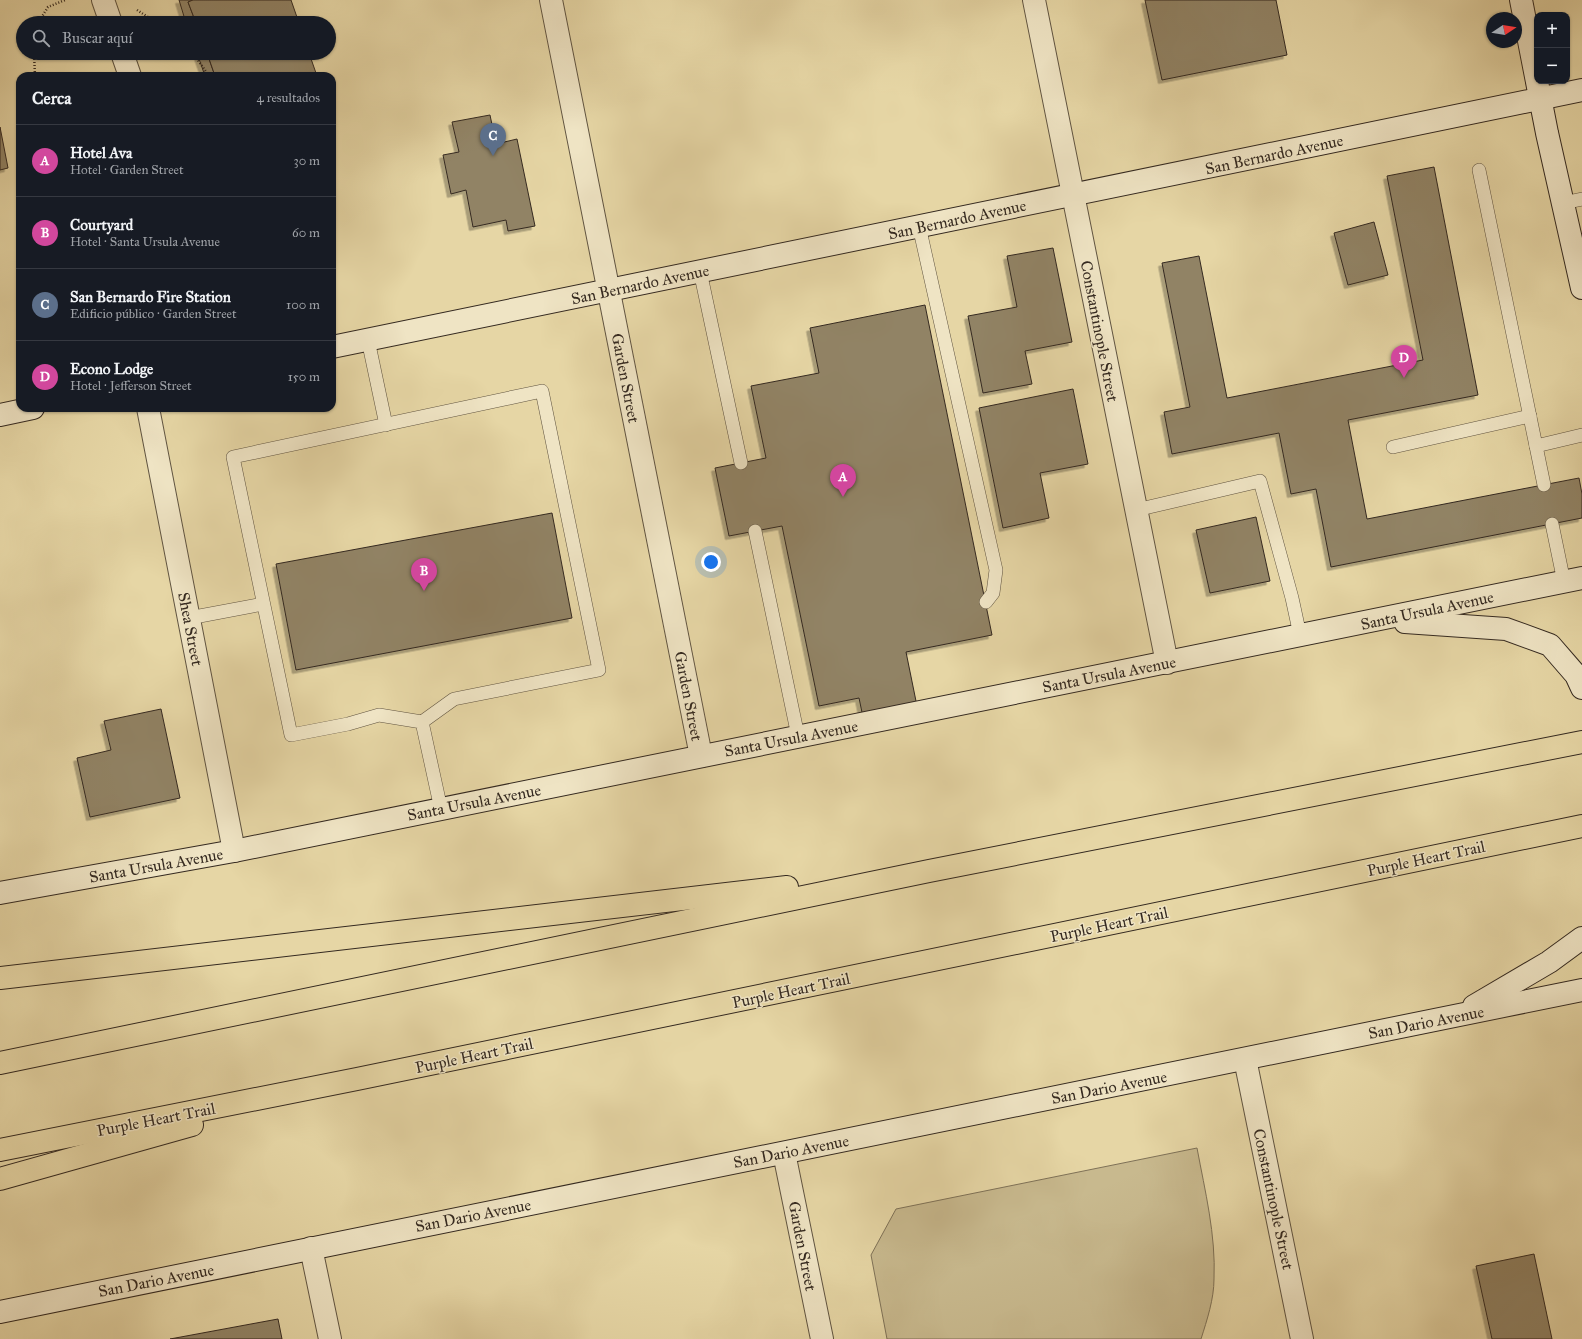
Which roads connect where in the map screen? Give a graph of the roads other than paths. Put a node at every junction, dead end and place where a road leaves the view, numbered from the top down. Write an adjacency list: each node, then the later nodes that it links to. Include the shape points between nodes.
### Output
1 (103, 0): 5 (main road)
2 (551, 0): 16 (main road, Garden Street)
3 (1034, 0): 11 (main road, Constantinople Street)
4 (1521, 0): 9 (main road)
5 (109, 16)
6 (124, 60): 7 (main road)
7 (129, 72)
8 (1582, 90): 9 (main road, San Bernardo Avenue)
9 (1540, 99): 11 (main road, San Bernardo Avenue); 12 (main road)
10 (1479, 170): 22 (lane)
11 (1072, 195): 13 (main road, San Bernardo Avenue); 29 (main road, Constantinople Street)
12 (1573, 201): 15 (main road)
13 (919, 226): 14 (main road, San Bernardo Avenue); 33 (lane, via 996,570 993,593)
14 (700, 271): 16 (main road, San Bernardo Avenue); 27 (lane)
15 (1582, 288)
16 (609, 290): 17 (main road, San Bernardo Avenue); 43 (main road, Garden Street)
17 (368, 340): 18 (main road, San Bernardo Avenue); 23 (lane)
18 (336, 346)
19 (16, 412): 21 (main road)
20 (149, 412): 35 (main road, Shea Street)
21 (0, 415)
22 (1530, 416): 25 (lane); 26 (lane)
23 (386, 424): 34 (lane, via 233,457); 40 (lane, via 542,392 599,670 454,699)
24 (1582, 435): 25 (lane)
25 (1536, 446): 28 (lane)
26 (1393, 447)
27 (741, 463)
28 (1544, 485)
29 (1136, 510): 37 (lane, via 1260,481); 38 (main road, Constantinople Street)
30 (1552, 524): 32 (lane)
31 (755, 531): 41 (lane)
32 (1573, 580): 36 (main road, Santa Ursula Avenue)
33 (986, 602)
34 (263, 604): 35 (lane); 40 (lane, via 291,735 379,715)
35 (189, 618): 46 (main road, Shea Street)
36 (1378, 620): 37 (main road, Santa Ursula Avenue); 39 (main road, via 1506,629 1550,645 1576,675)
37 (1300, 635): 38 (main road, Santa Ursula Avenue)
38 (1167, 663): 41 (main road, Santa Ursula Avenue)
39 (1582, 688)
40 (422, 722): 44 (lane)
41 (798, 736): 43 (main road, Santa Ursula Avenue)
42 (1582, 742): 47 (highway)
43 (700, 756): 44 (main road, Santa Ursula Avenue)
44 (441, 808): 46 (main road, Santa Ursula Avenue)
45 (1582, 826): 55 (highway, Purple Heart Trail)
46 (234, 851): 48 (main road, Santa Ursula Avenue)
47 (929, 871): 50 (highway); 54 (highway)
48 (0, 893)
49 (1582, 938): 52 (main road, via 1549,962)
50 (0, 978)
51 (1582, 990): 52 (main road, San Dario Avenue)
52 (1460, 1015): 53 (main road, San Dario Avenue)
53 (1245, 1059): 57 (main road, San Dario Avenue); 63 (main road, Constantinople Street)
54 (0, 1063)
55 (356, 1079): 56 (highway, Purple Heart Trail); 58 (highway)
56 (0, 1150)
57 (784, 1153): 59 (main road, San Dario Avenue); 62 (main road, Garden Street)
58 (0, 1179)
59 (311, 1248): 60 (main road, San Dario Avenue); 61 (main road)
60 (0, 1312)
61 (330, 1339)
62 (822, 1339)
63 (1302, 1339)

